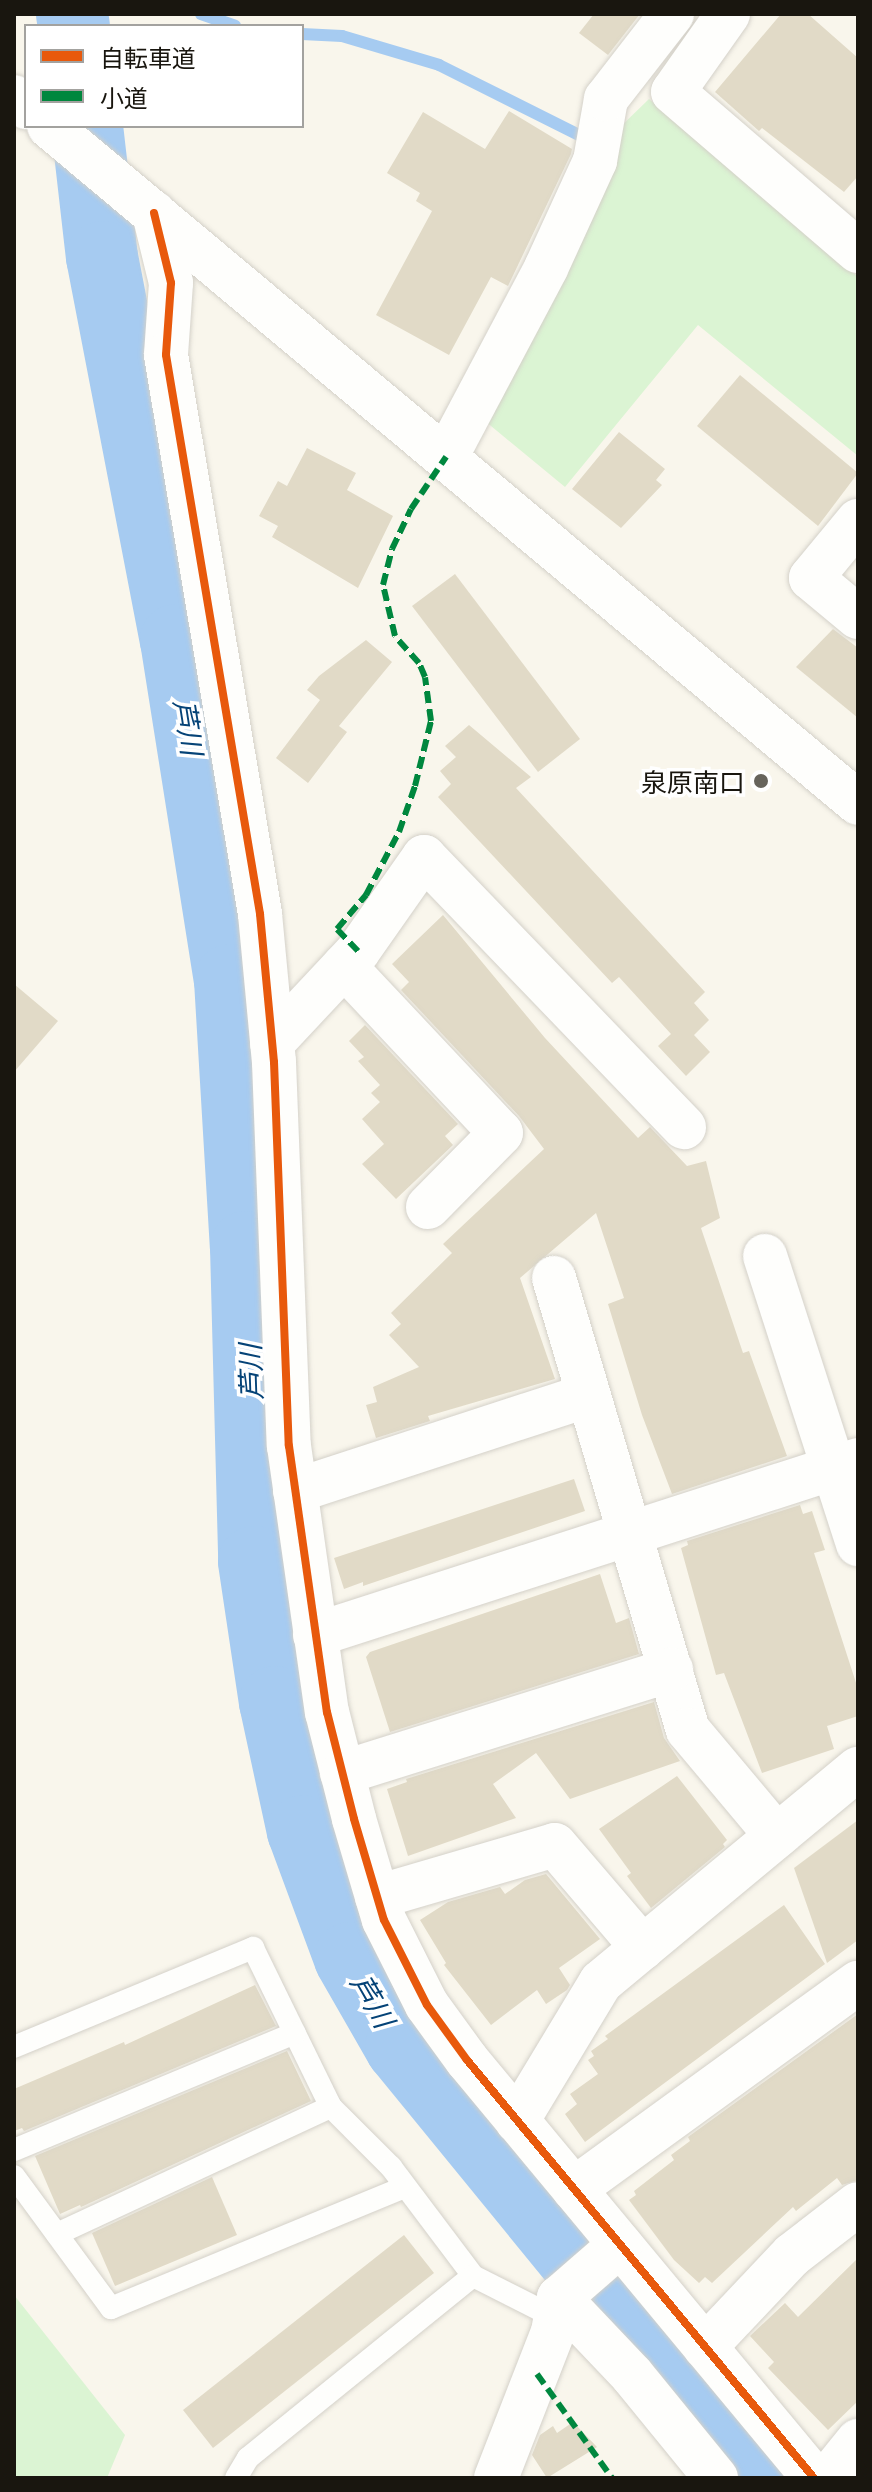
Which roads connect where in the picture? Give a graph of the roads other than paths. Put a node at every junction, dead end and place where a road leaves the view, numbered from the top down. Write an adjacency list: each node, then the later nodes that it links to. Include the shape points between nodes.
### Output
1 (672, 14): 6 (street, via 606,99 595,161 546,268)
2 (728, 14): 5 (street, via 673,92)
3 (51, 128): 4 (street)
4 (139, 201): 6 (street); 11 (street, via 171,283 166,355 260,914)
5 (858, 251)
6 (446, 457): 9 (street)
7 (858, 521): 8 (street, via 811,578)
8 (858, 617)
9 (858, 803)
10 (344, 966): 11 (street); 12 (street, via 424,857); 13 (street, via 501,1133)
11 (272, 1043): 18 (street)
12 (684, 1127)
13 (428, 1207)
14 (765, 1256): 17 (street)
15 (554, 1278): 16 (street)
16 (588, 1395): 18 (street); 19 (street)
17 (846, 1464): 19 (street); 20 (street)
18 (295, 1491): 21 (street)
19 (629, 1533): 21 (street); 22 (street)
20 (858, 1544)
21 (315, 1635): 24 (street)
22 (671, 1670): 24 (street); 25 (street, via 688,1730)
23 (858, 1769): 25 (street)
24 (342, 1773): 26 (street)
25 (777, 1836): 27 (street)
26 (377, 1897): 27 (street, via 555,1845); 32 (street, via 427,2005)
27 (643, 1948): 32 (street, via 601,1982)
28 (858, 1983): 36 (street)
29 (295, 2033): 30 (lane, via 253,1948); 31 (lane); 33 (lane)
30 (14, 2047)
31 (331, 2107): 35 (lane); 38 (lane)
32 (517, 2121): 36 (street)
33 (14, 2150)
34 (14, 2176): 38 (lane)
35 (405, 2187): 38 (lane, via 111,2308); 40 (lane)
36 (574, 2189): 39 (street)
37 (858, 2204): 42 (street, via 792,2255)
38 (57, 2234)
39 (620, 2245): 41 (street); 42 (street)
40 (473, 2276): 41 (lane); 44 (lane, via 248,2458)
41 (557, 2308): 45 (street); 46 (street, via 632,2375)
42 (705, 2347): 47 (street)
43 (858, 2441): 48 (street)
44 (236, 2478)
45 (496, 2478)
46 (716, 2478)
47 (814, 2478)
48 (828, 2478)

